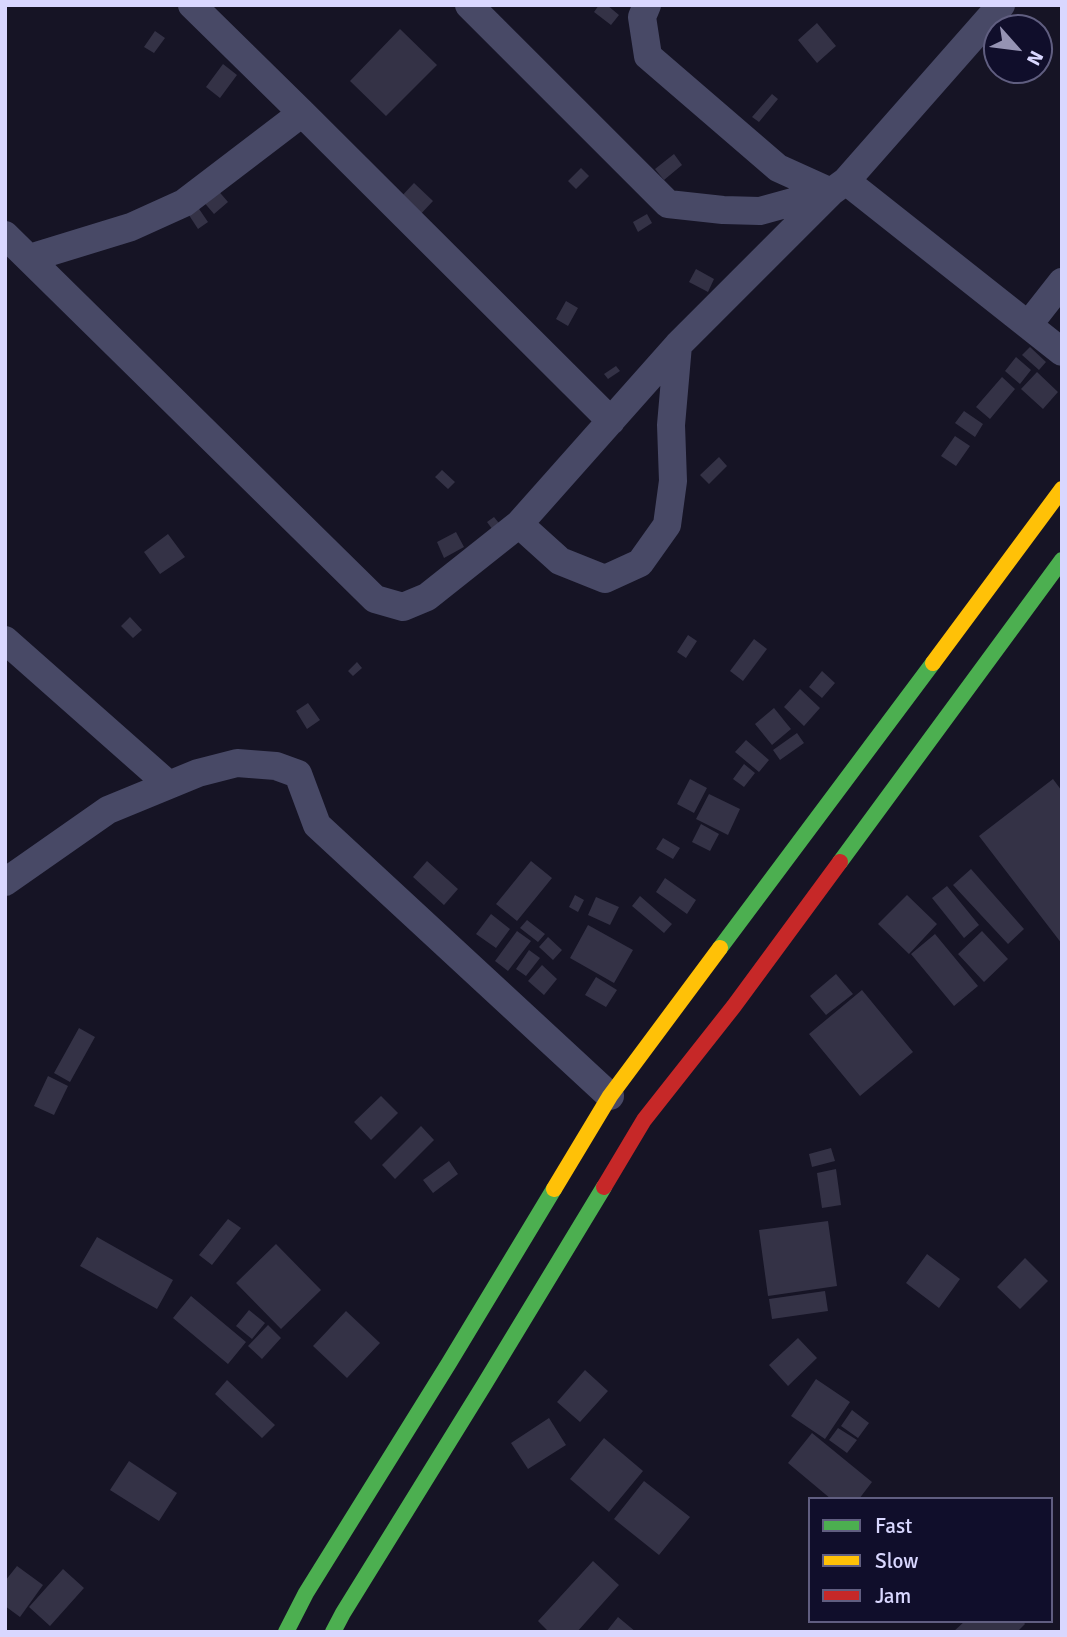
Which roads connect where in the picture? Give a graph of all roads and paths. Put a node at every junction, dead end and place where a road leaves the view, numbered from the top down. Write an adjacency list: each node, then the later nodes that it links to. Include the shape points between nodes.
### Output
1 (192, 5): 5 (street)
2 (469, 5): 6 (street, via 668,204 761,211)
3 (647, 5): 6 (street, via 642,17 648,56 778,168)
4 (1001, 5): 6 (street)
5 (302, 113): 8 (street, via 184,203 131,227); 13 (street)
6 (838, 186): 10 (street); 11 (street)
7 (5, 235): 8 (street)
8 (30, 258): 15 (street, via 375,599 403,607 427,597)
9 (1062, 282): 10 (street)
10 (1029, 324): 12 (street)
11 (678, 345): 13 (street); 15 (street, via 667,525 640,563 605,579 560,561)
12 (1062, 352)
13 (611, 421): 15 (street)
14 (1062, 489): 20 (main road)
15 (519, 524)
16 (1062, 560): 22 (main road, via 645,1120)
17 (5, 640): 18 (street)
18 (169, 785): 19 (street, via 108,810); 20 (street, via 237,763 276,766 298,774 317,825)
19 (5, 882)
20 (610, 1096): 21 (main road, via 306,1592)
21 (286, 1632)
22 (333, 1632)

